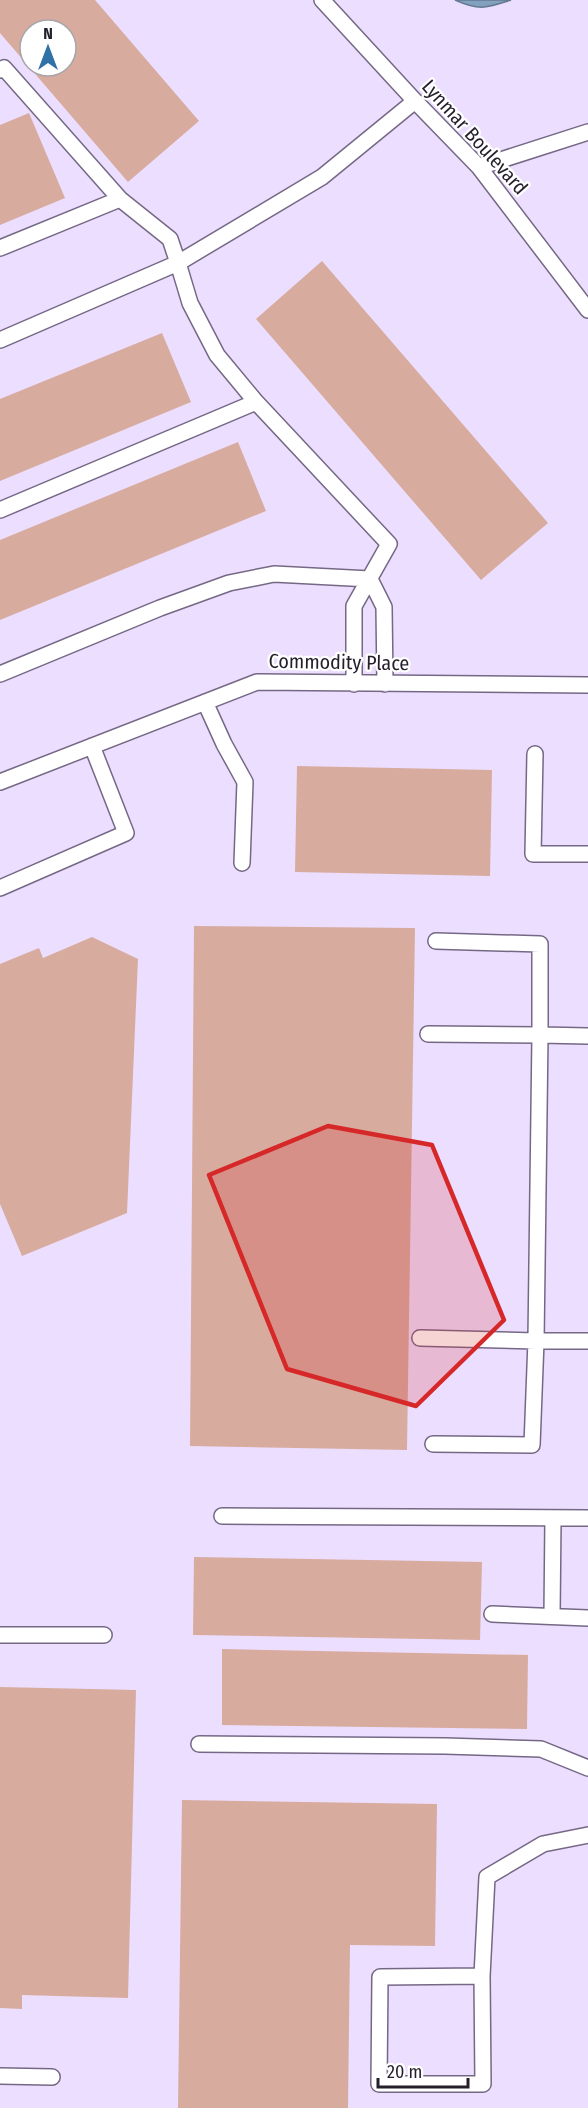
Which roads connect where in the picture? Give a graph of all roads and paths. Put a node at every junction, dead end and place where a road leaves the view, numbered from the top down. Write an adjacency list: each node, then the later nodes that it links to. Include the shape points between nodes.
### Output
1 (322, 0): 3 (lane, Lynmar Boulevard)
2 (2, 67): 6 (lane)
3 (415, 102): 5 (lane, Lynmar Boulevard); 8 (lane, via 322,177)
4 (588, 132): 5 (lane)
5 (479, 167): 9 (lane, Lynmar Boulevard)
6 (120, 199): 7 (lane); 8 (lane, via 170,239)
7 (0, 248)
8 (178, 263): 10 (lane); 11 (lane, via 190,303 217,355)
9 (588, 310)
10 (0, 340)
11 (256, 402): 12 (lane); 13 (lane, via 389,544)
12 (0, 510)
13 (370, 579): 14 (lane, via 274,574 229,583); 15 (lane, via 354,606); 16 (lane, via 384,607)
14 (0, 674)
15 (354, 684): 16 (lane, Commodity Place); 18 (lane, Commodity Place, via 257,682)
16 (385, 684): 17 (lane, Commodity Place)
17 (588, 684)
18 (205, 702): 19 (lane, Commodity Place); 23 (lane, via 245,782)
19 (92, 746): 21 (lane, Commodity Place); 24 (lane, via 126,833)
20 (535, 754): 22 (lane, via 533,854)
21 (0, 782)
22 (588, 854)
23 (242, 863)
24 (0, 888)
25 (436, 941): 27 (lane, via 540,944)
26 (428, 1034): 27 (lane)
27 (540, 1035): 28 (lane); 30 (lane)
28 (588, 1036)
29 (420, 1338): 30 (lane)
30 (536, 1341): 31 (lane); 32 (lane, via 532,1445)
31 (588, 1341)
32 (433, 1444)
33 (222, 1516): 34 (lane)
34 (553, 1518): 35 (lane); 37 (lane)
35 (588, 1518)
36 (492, 1614): 37 (lane)
37 (552, 1616): 38 (lane)
38 (588, 1617)
39 (0, 1635): 40 (lane)
40 (104, 1635)
41 (199, 1744): 42 (lane, via 541,1749)
42 (588, 1768)
43 (588, 1835): 44 (lane, via 543,1844 487,1877)
44 (482, 1976): 44 (lane, via 483,2085 379,2085 380,1977)
45 (0, 2076): 46 (lane)
46 (52, 2077)

